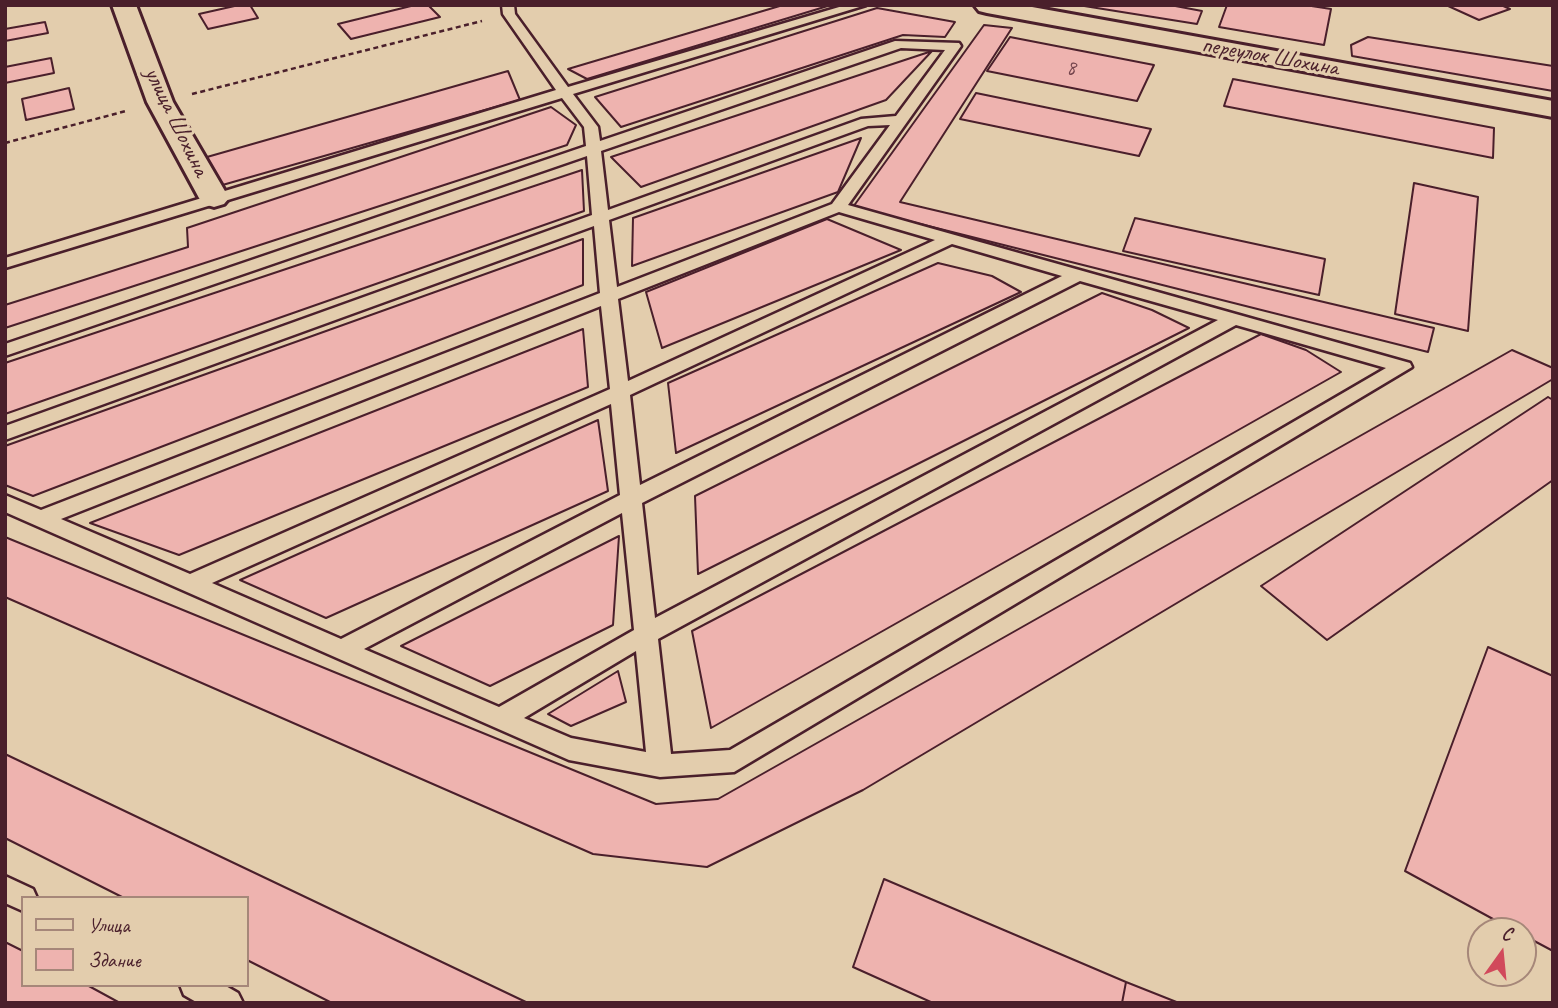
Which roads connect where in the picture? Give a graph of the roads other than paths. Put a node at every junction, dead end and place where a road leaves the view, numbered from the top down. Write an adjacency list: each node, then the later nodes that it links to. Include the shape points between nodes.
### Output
1 (124, 5): 9 (street, улица Шохина, via 160,102)
2 (860, 5): 5 (lane)
3 (987, 6): 6 (street, переулок Шохина)
4 (508, 10): 5 (lane)
5 (565, 92): 8 (lane, via 592,127); 9 (lane)
6 (1553, 108)
7 (901, 120): 8 (lane, via 954,46 900,44); 10 (lane); 11 (lane, via 866,121)
8 (594, 149): 11 (lane); 17 (lane)
9 (214, 198): 13 (lane)
10 (838, 207): 12 (lane); 15 (lane)
11 (601, 219): 15 (lane); 19 (lane)
12 (950, 239): 14 (lane); 18 (lane)
13 (5, 263)
14 (1078, 275): 16 (lane); 20 (lane)
15 (610, 294): 18 (lane); 22 (lane)
16 (1234, 319): 24 (lane); 27 (lane, via 1403,366 734,761)
17 (5, 350)
18 (620, 392): 20 (lane); 23 (lane)
19 (5, 433)
20 (631, 499): 24 (lane); 25 (lane)
21 (5, 503): 22 (lane)
22 (41, 518): 23 (lane)
23 (191, 583): 25 (lane)
24 (646, 634): 26 (lane); 27 (lane)
25 (343, 649): 26 (lane)
26 (501, 719): 27 (lane, via 569,749)
27 (660, 766)
28 (5, 889): 29 (lane)
29 (21, 897)
30 (198, 987): 31 (lane)
31 (228, 1003)

